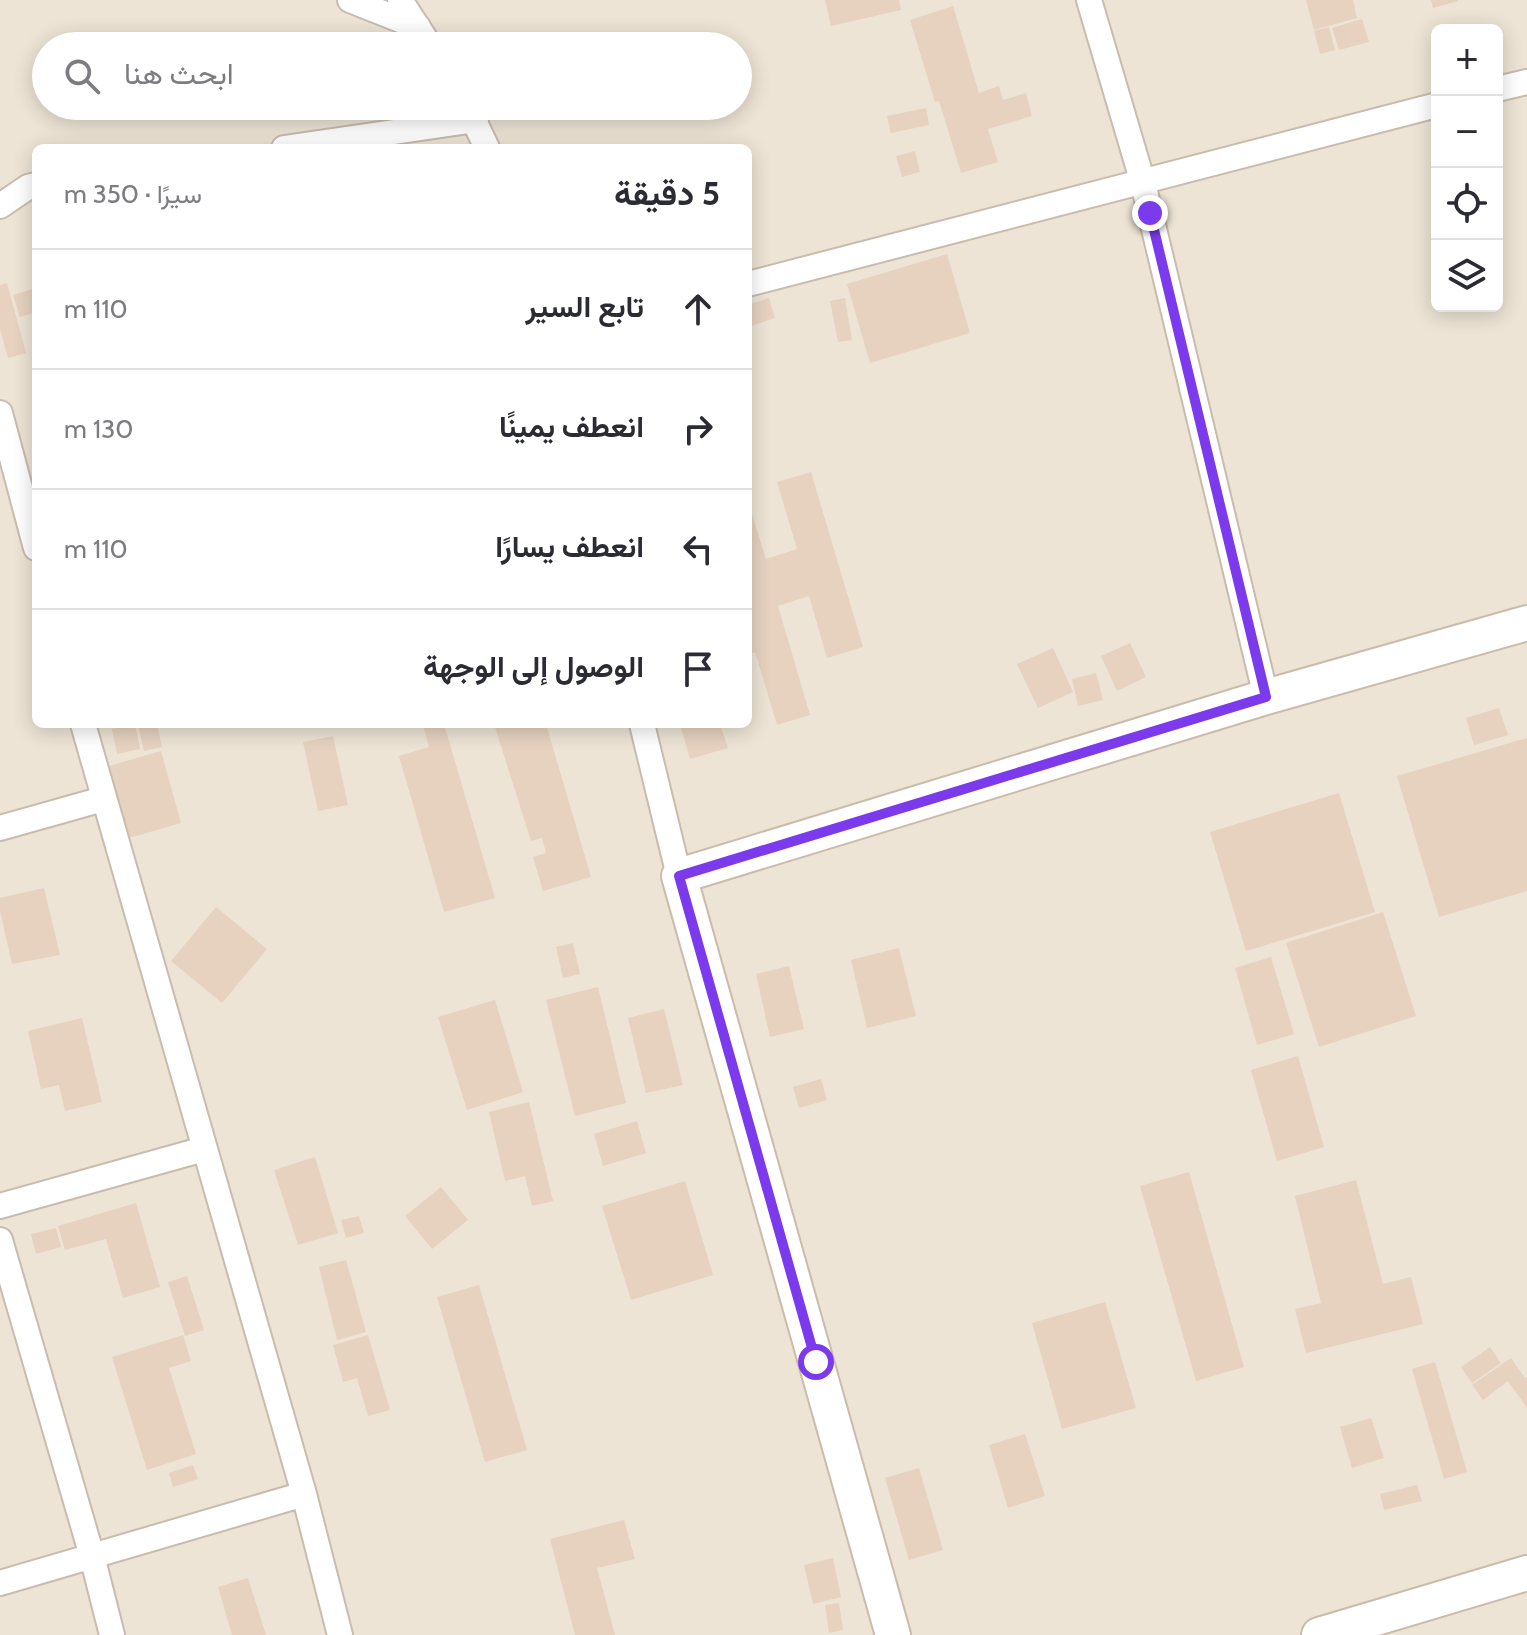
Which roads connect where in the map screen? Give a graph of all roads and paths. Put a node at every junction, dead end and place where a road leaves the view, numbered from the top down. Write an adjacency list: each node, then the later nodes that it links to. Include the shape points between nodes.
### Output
1 (350, 0): 4 (street)
2 (400, 0): 5 (street)
3 (1089, 0): 13 (street)
4 (414, 32)
5 (421, 32)
6 (1527, 82): 7 (street)
7 (1503, 88)
8 (1431, 107): 13 (street)
9 (434, 120): 11 (street)
10 (474, 120): 12 (street)
11 (305, 144)
12 (485, 144)
13 (1143, 183): 16 (street); 20 (street)
14 (32, 186): 15 (street)
15 (0, 206)
16 (752, 283)
17 (0, 413): 18 (street)
18 (32, 533)
19 (1527, 623): 20 (street)
20 (1266, 697): 25 (street)
21 (84, 728): 23 (street)
22 (643, 728): 25 (street)
23 (103, 799): 24 (street); 26 (street)
24 (0, 828)
25 (679, 876): 35 (street)
26 (204, 1149): 27 (street); 29 (street)
27 (0, 1206)
28 (0, 1240): 30 (street)
29 (304, 1494): 30 (street); 34 (street)
30 (92, 1556): 32 (street); 33 (street)
31 (1527, 1573): 36 (street)
32 (0, 1583)
33 (112, 1635)
34 (340, 1635)
35 (893, 1635)
36 (1319, 1635)

